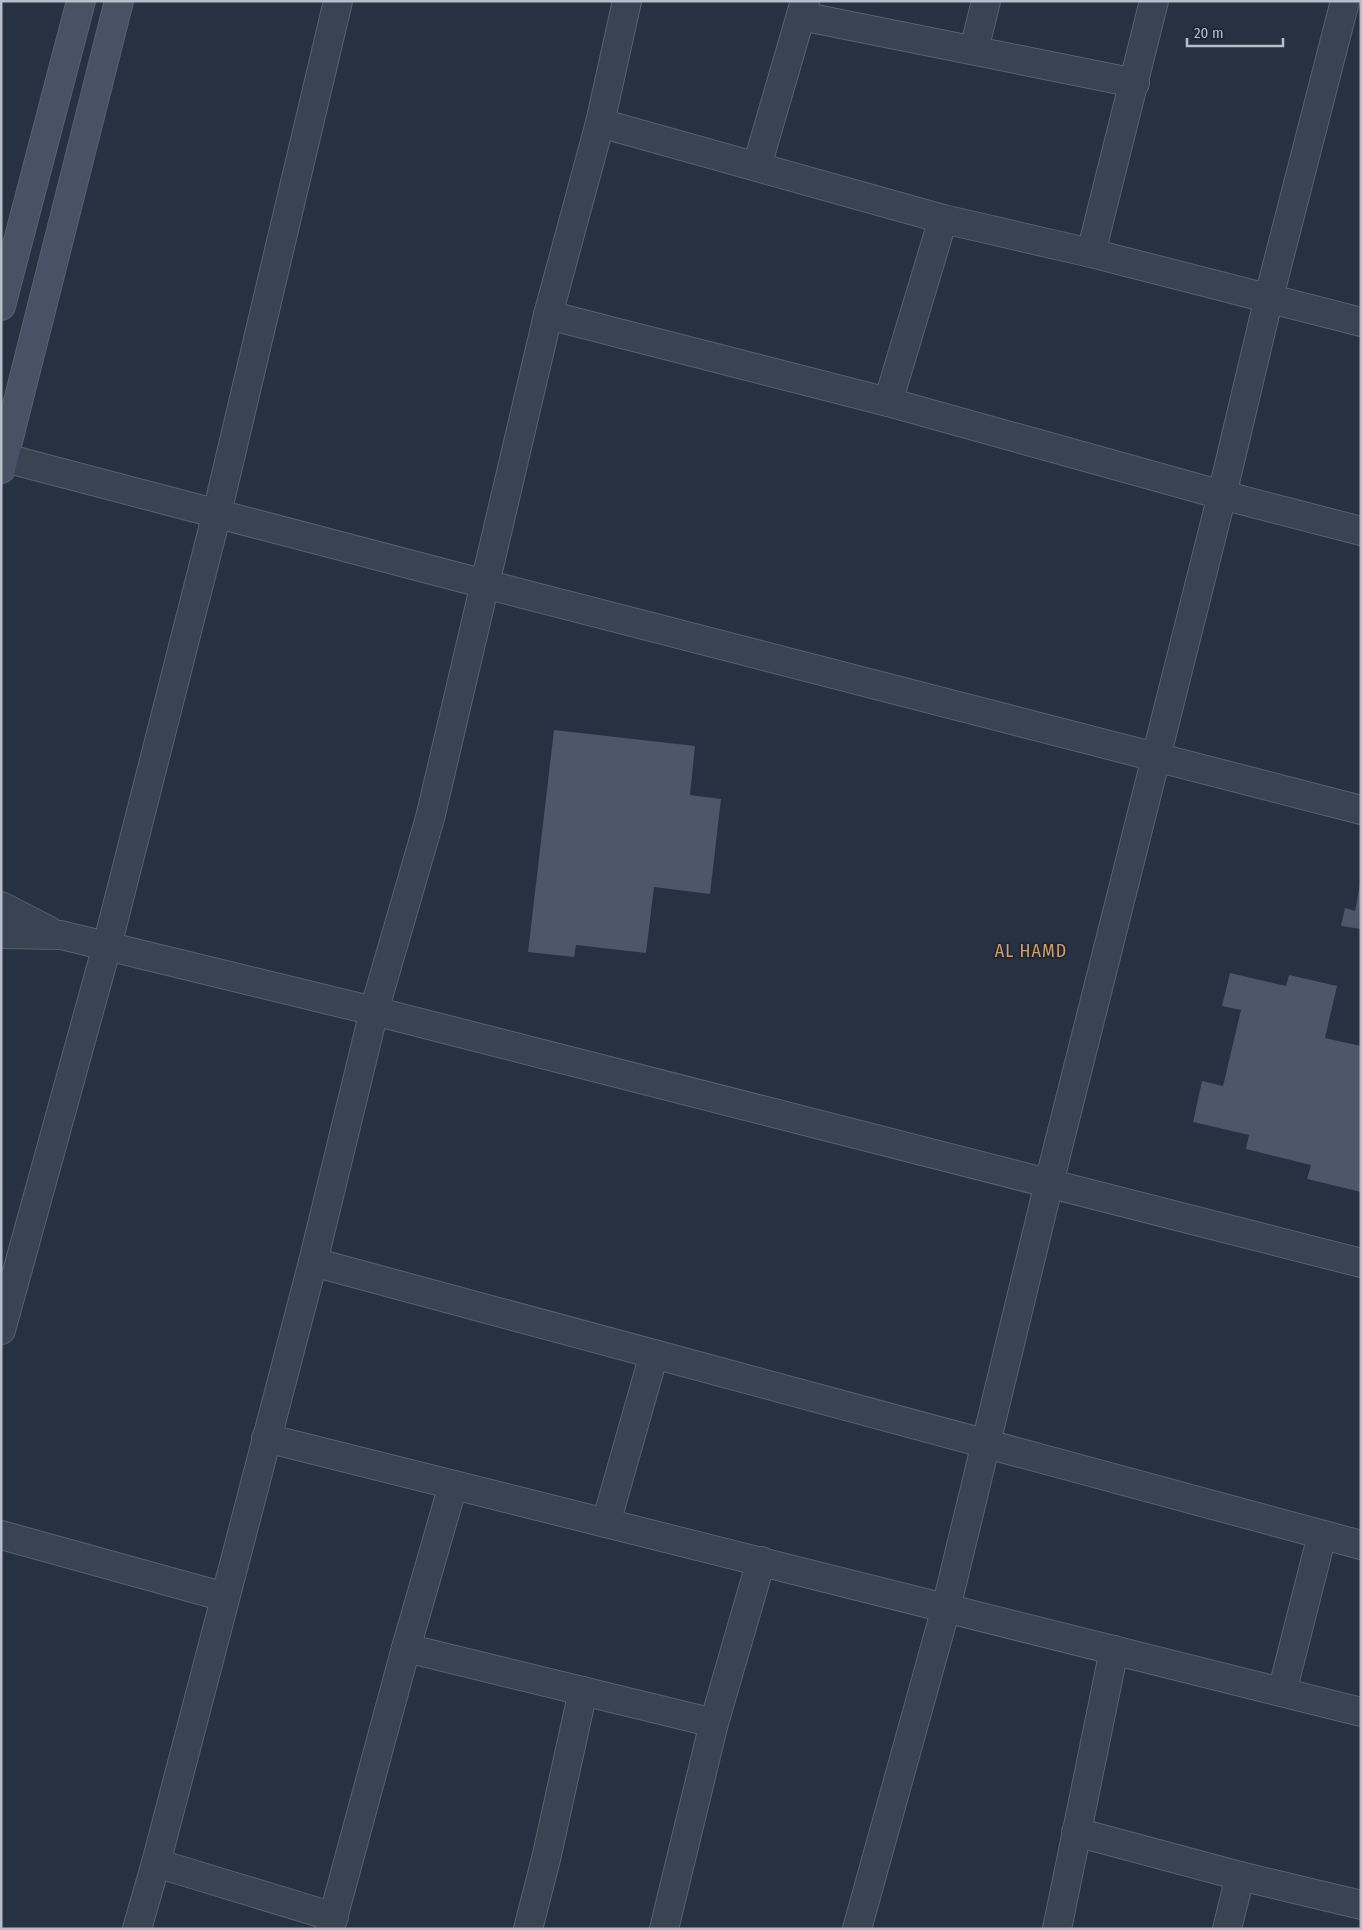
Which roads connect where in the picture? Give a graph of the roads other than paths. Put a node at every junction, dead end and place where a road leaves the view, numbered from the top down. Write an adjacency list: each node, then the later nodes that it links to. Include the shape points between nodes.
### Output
1 (81, 1): 16 (main road)
2 (119, 1): 20 (main road)
3 (338, 1): 22 (street)
4 (627, 1): 11 (street)
5 (986, 1): 9 (street)
6 (1154, 1): 10 (street)
7 (1345, 1): 15 (street)
8 (803, 8): 9 (street); 12 (street)
9 (974, 50): 10 (street)
10 (1135, 83): 14 (street)
11 (600, 122): 12 (street); 17 (street)
12 (758, 166): 13 (street)
13 (943, 219): 14 (street); 19 (street)
14 (1091, 253): 15 (street)
15 (1269, 297): 18 (street); 21 (street)
16 (1, 306)
17 (548, 315): 19 (street); 24 (street)
18 (1361, 322)
19 (888, 402): 21 (street)
20 (3, 463): 22 (street)
21 (1222, 495): 23 (street); 25 (street)
22 (217, 514): 24 (street); 30 (street)
23 (1361, 532)
24 (485, 584): 25 (street); 31 (street, via 430,818)
25 (1156, 756): 26 (street); 32 (street)
26 (1361, 810)
27 (1, 906): 29 (street)
28 (1, 934): 29 (street)
29 (60, 935): 30 (street)
30 (107, 946): 31 (street); 35 (street)
31 (374, 1010): 32 (street); 33 (street)
32 (1049, 1183): 34 (street); 38 (street)
33 (313, 1262): 36 (street); 37 (street)
34 (1361, 1263)
35 (1, 1330)
36 (654, 1354): 38 (street); 40 (street)
37 (266, 1438): 39 (street); 45 (street)
38 (987, 1444): 41 (street); 46 (street)
39 (453, 1485): 40 (street); 47 (street)
40 (606, 1523): 44 (street)
41 (1322, 1534): 43 (street); 50 (street)
42 (1, 1535): 45 (street)
43 (1361, 1545)
44 (761, 1561): 46 (street); 52 (street)
45 (225, 1597): 54 (street)
46 (946, 1608): 48 (street); 61 (street)
47 (406, 1648): 49 (street); 57 (street)
48 (1114, 1650): 50 (street); 53 (street)
49 (583, 1691): 52 (street); 59 (street)
50 (1282, 1692): 51 (street)
51 (1361, 1712)
52 (714, 1723): 60 (street)
53 (1076, 1832): 55 (street); 62 (street)
54 (156, 1863): 57 (street); 58 (street)
55 (1240, 1876): 56 (street); 63 (street)
56 (1361, 1904)
57 (332, 1923)
58 (137, 1929)
59 (528, 1929)
60 (664, 1929)
61 (857, 1929)
62 (1057, 1929)
63 (1227, 1929)

